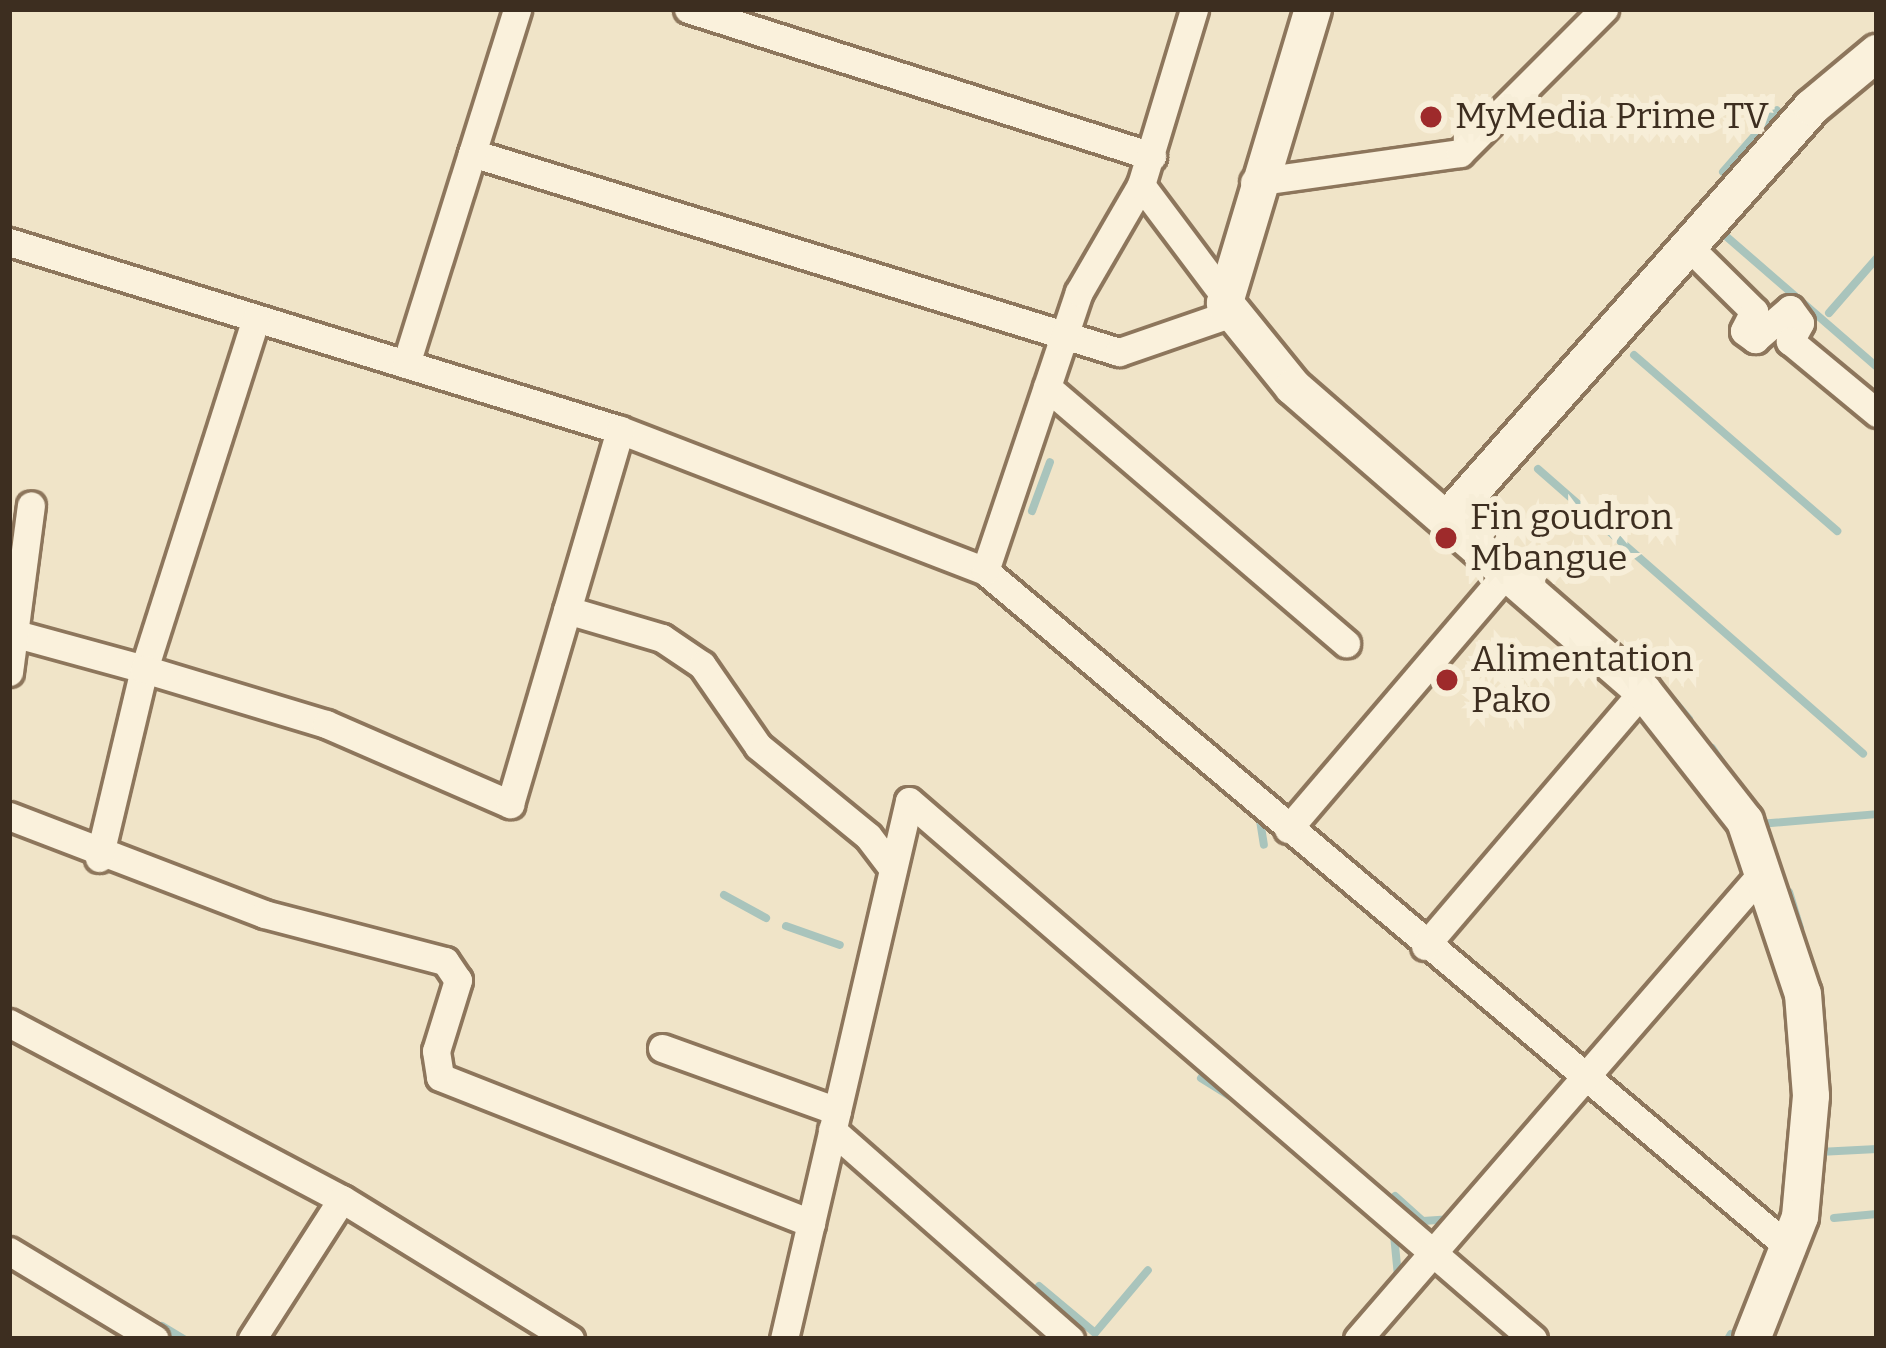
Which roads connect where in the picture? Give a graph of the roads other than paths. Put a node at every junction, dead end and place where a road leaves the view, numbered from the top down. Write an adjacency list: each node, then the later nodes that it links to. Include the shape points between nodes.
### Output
1 (517, 9): 7 (street)
2 (688, 9): 8 (street)
3 (1194, 9): 8 (street)
4 (1313, 9): 9 (main road)
5 (1604, 9): 9 (street, via 1460,153)
6 (1877, 53): 12 (main road, via 1812,107)
7 (472, 153): 15 (street); 16 (street)
8 (1151, 156): 10 (street)
9 (1254, 182): 13 (main road)
10 (1141, 185): 13 (street); 15 (street)
11 (9, 242): 14 (street)
12 (1688, 246): 18 (street, via 1754,311 1744,331 1755,340 1790,309 1800,323 1790,340); 21 (main road)
13 (1227, 303): 15 (street, via 1162,346 1119,352); 21 (main road, via 1293,387)
14 (256, 318): 16 (street); 27 (street)
15 (1063, 338): 17 (street)
16 (406, 364): 19 (street)
17 (1047, 387): 22 (street); 26 (street)
18 (1877, 413)
19 (620, 430): 22 (street); 24 (street)
20 (32, 505): 25 (street)
21 (1447, 519): 23 (main road)
22 (985, 571): 31 (street)
23 (1508, 571): 29 (main road); 31 (street)
24 (567, 610): 27 (street, via 510,804 326,724); 33 (street, via 662,638 702,665 758,746 868,836)
25 (13, 633): 27 (street); 28 (street)
26 (1346, 643)
27 (144, 669): 32 (street)
28 (9, 673)
29 (1642, 691): 34 (main road, via 1724,787); 35 (street)
30 (9, 816): 32 (street)
31 (1288, 829): 35 (street)
32 (100, 858): 41 (street, via 445,961 458,980 436,1051 440,1077)
33 (893, 869): 39 (street); 44 (street, via 909,801)
34 (1763, 872): 38 (street); 42 (main road, via 1809,1046 1807,1181)
35 (1425, 946): 38 (street)
36 (9, 1023): 40 (street)
37 (662, 1048): 39 (street)
38 (1583, 1080): 42 (street); 44 (street)
39 (834, 1121): 41 (street); 49 (street)
40 (342, 1199): 46 (street); 47 (street)
41 (811, 1222): 48 (street)
42 (1792, 1249): 52 (main road)
43 (9, 1251): 45 (street)
44 (1434, 1253): 50 (street); 51 (street)
45 (155, 1339)
46 (252, 1339)
47 (570, 1339)
48 (784, 1339)
49 (1070, 1339)
50 (1358, 1339)
51 (1533, 1339)
52 (1753, 1339)

